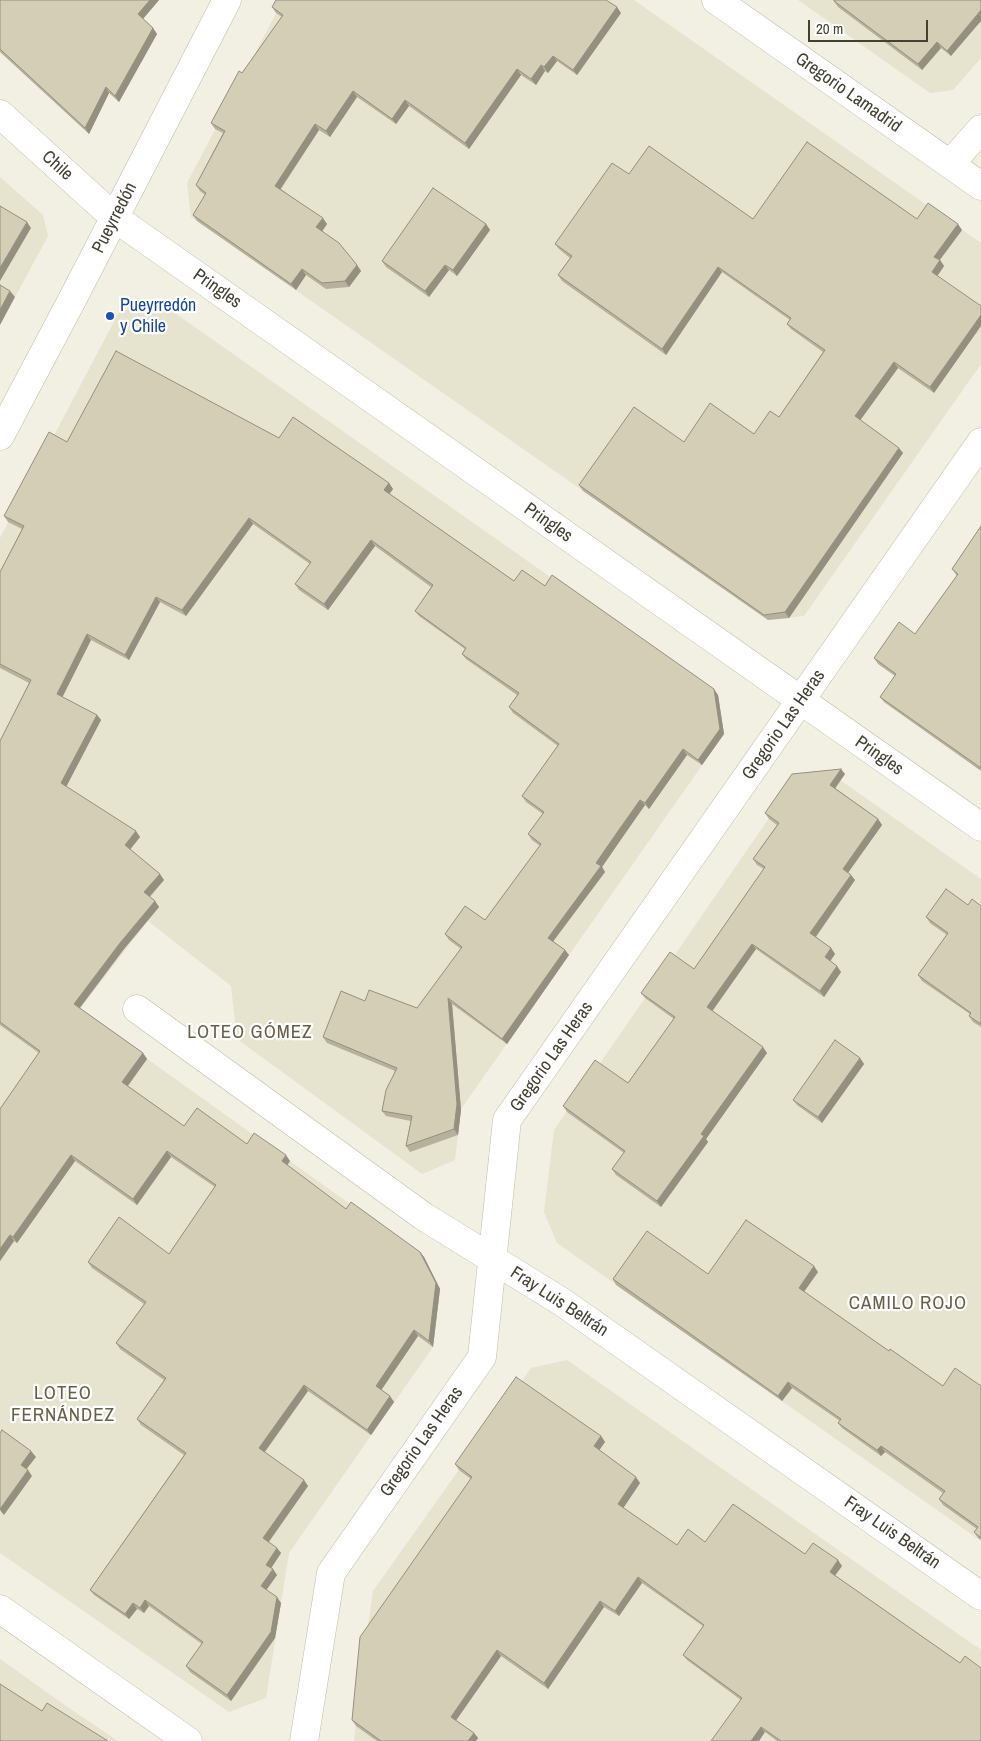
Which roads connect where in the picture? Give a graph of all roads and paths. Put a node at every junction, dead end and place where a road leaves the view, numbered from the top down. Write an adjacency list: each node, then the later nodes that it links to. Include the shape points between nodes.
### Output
1 (228, 0): 7 (street, Pueyrredón)
2 (716, 0): 5 (street, Gregorio Lamadrid)
3 (0, 114): 7 (street, Chile)
4 (981, 129): 5 (street)
5 (950, 164): 6 (street, Gregorio Lamadrid)
6 (981, 186)
7 (115, 218): 8 (street, Pueyrredón); 10 (street, Pringles)
8 (0, 436)
9 (981, 442): 10 (street, Gregorio Las Heras)
10 (800, 700): 11 (street, Pringles); 13 (street, Gregorio Las Heras, via 507,1120)
11 (981, 827)
12 (137, 1009): 13 (street, Fray Luis Beltrán, via 423,1216)
13 (492, 1258): 14 (street, Fray Luis Beltrán, via 562,1302); 17 (street, Gregorio Las Heras, via 482,1357 331,1573)
14 (981, 1596)
15 (0, 1609): 16 (street)
16 (188, 1741)
17 (304, 1741)

